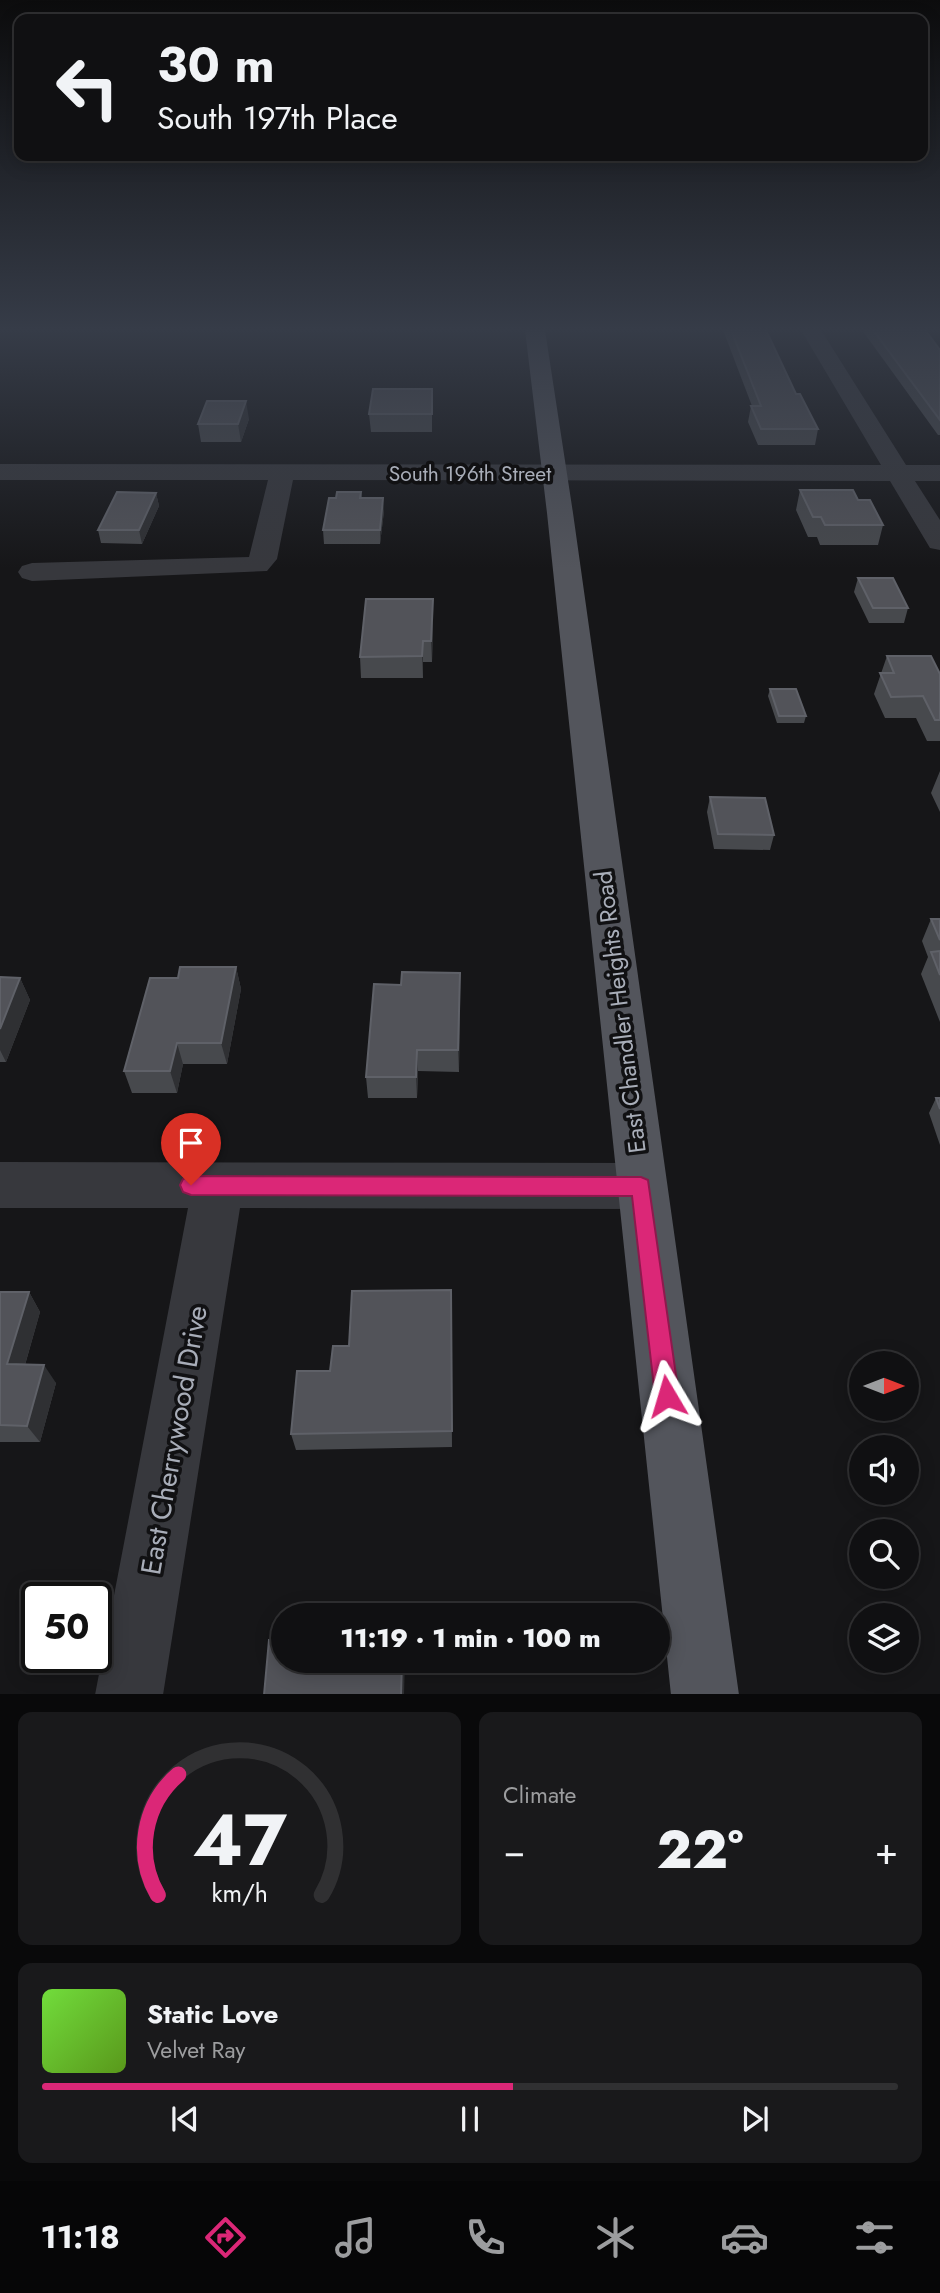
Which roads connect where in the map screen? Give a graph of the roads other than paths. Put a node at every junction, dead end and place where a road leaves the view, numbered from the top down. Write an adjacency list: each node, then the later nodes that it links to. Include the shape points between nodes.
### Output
1 (545, 409): 7 (main road, East Chandler Heights Road)
2 (859, 409): 5 (street)
3 (0, 472): 4 (street, South 196th Street)
4 (282, 473): 7 (street, South 196th Street); 9 (street, via 263,559 257,565)
5 (898, 473): 6 (street, South 196th Street); 7 (street, South 196th Street); 8 (street)
6 (940, 473)
7 (554, 474): 12 (main road, East Chandler Heights Road)
8 (940, 542)
9 (32, 572)
10 (0, 1185): 11 (street)
11 (218, 1185): 12 (street); 13 (street, East Cherrywood Drive)
12 (641, 1186): 14 (main road, East Chandler Heights Road)
13 (130, 1694)
14 (705, 1694)

